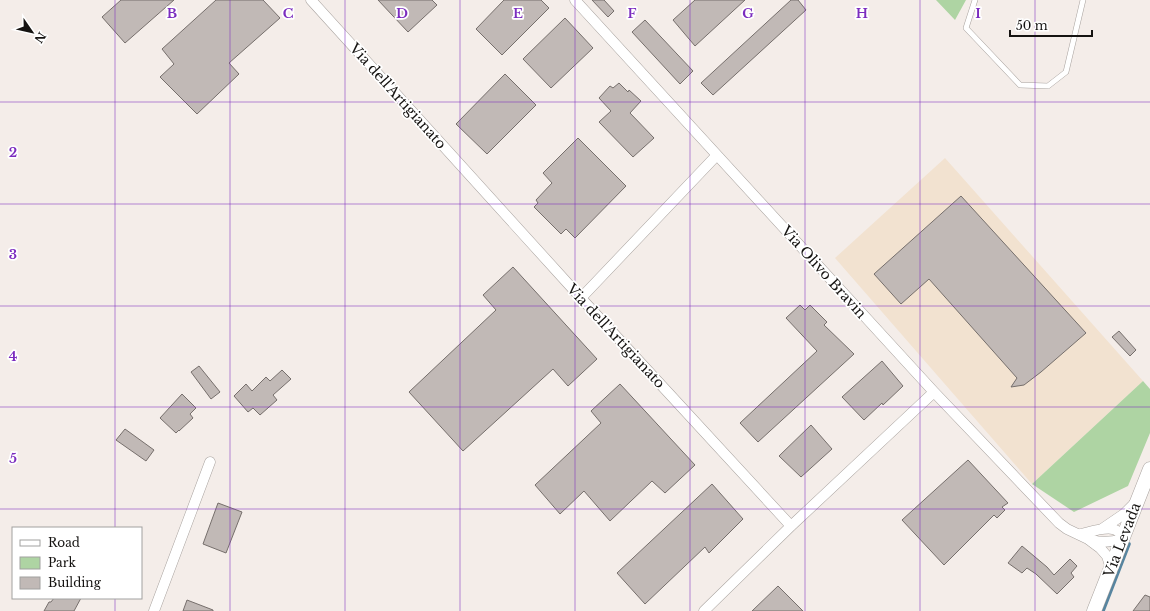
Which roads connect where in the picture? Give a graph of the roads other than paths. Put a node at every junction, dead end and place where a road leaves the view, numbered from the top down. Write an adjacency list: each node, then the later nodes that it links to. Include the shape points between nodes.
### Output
1 (312, 0): 6 (street, Via dell'Artigianato)
2 (575, 0): 5 (street, Via Olivo Bravin)
3 (975, 0): 4 (lane, via 966,28 1020,85 1048,86 1066,72)
4 (1082, 0)
5 (717, 155): 6 (street); 7 (street, Via Olivo Bravin)
6 (581, 298): 11 (street, Via dell'Artigianato)
7 (934, 392): 11 (street); 13 (street, Via Olivo Bravin, via 1058,523)
8 (210, 462): 16 (street)
9 (1150, 469): 10 (main road, Via Levada)
10 (1136, 502): 12 (street); 14 (main road, Via Levada)
11 (791, 526): 17 (street)
12 (1102, 529): 13 (street); 14 (street, via 1112,528)
13 (1084, 536): 14 (street, via 1097,542); 15 (street, via 1107,556)
14 (1123, 538): 15 (main road, Via Levada)
15 (1111, 569): 18 (main road, Via Levada)
16 (154, 611)
17 (704, 611)
18 (1094, 611)

